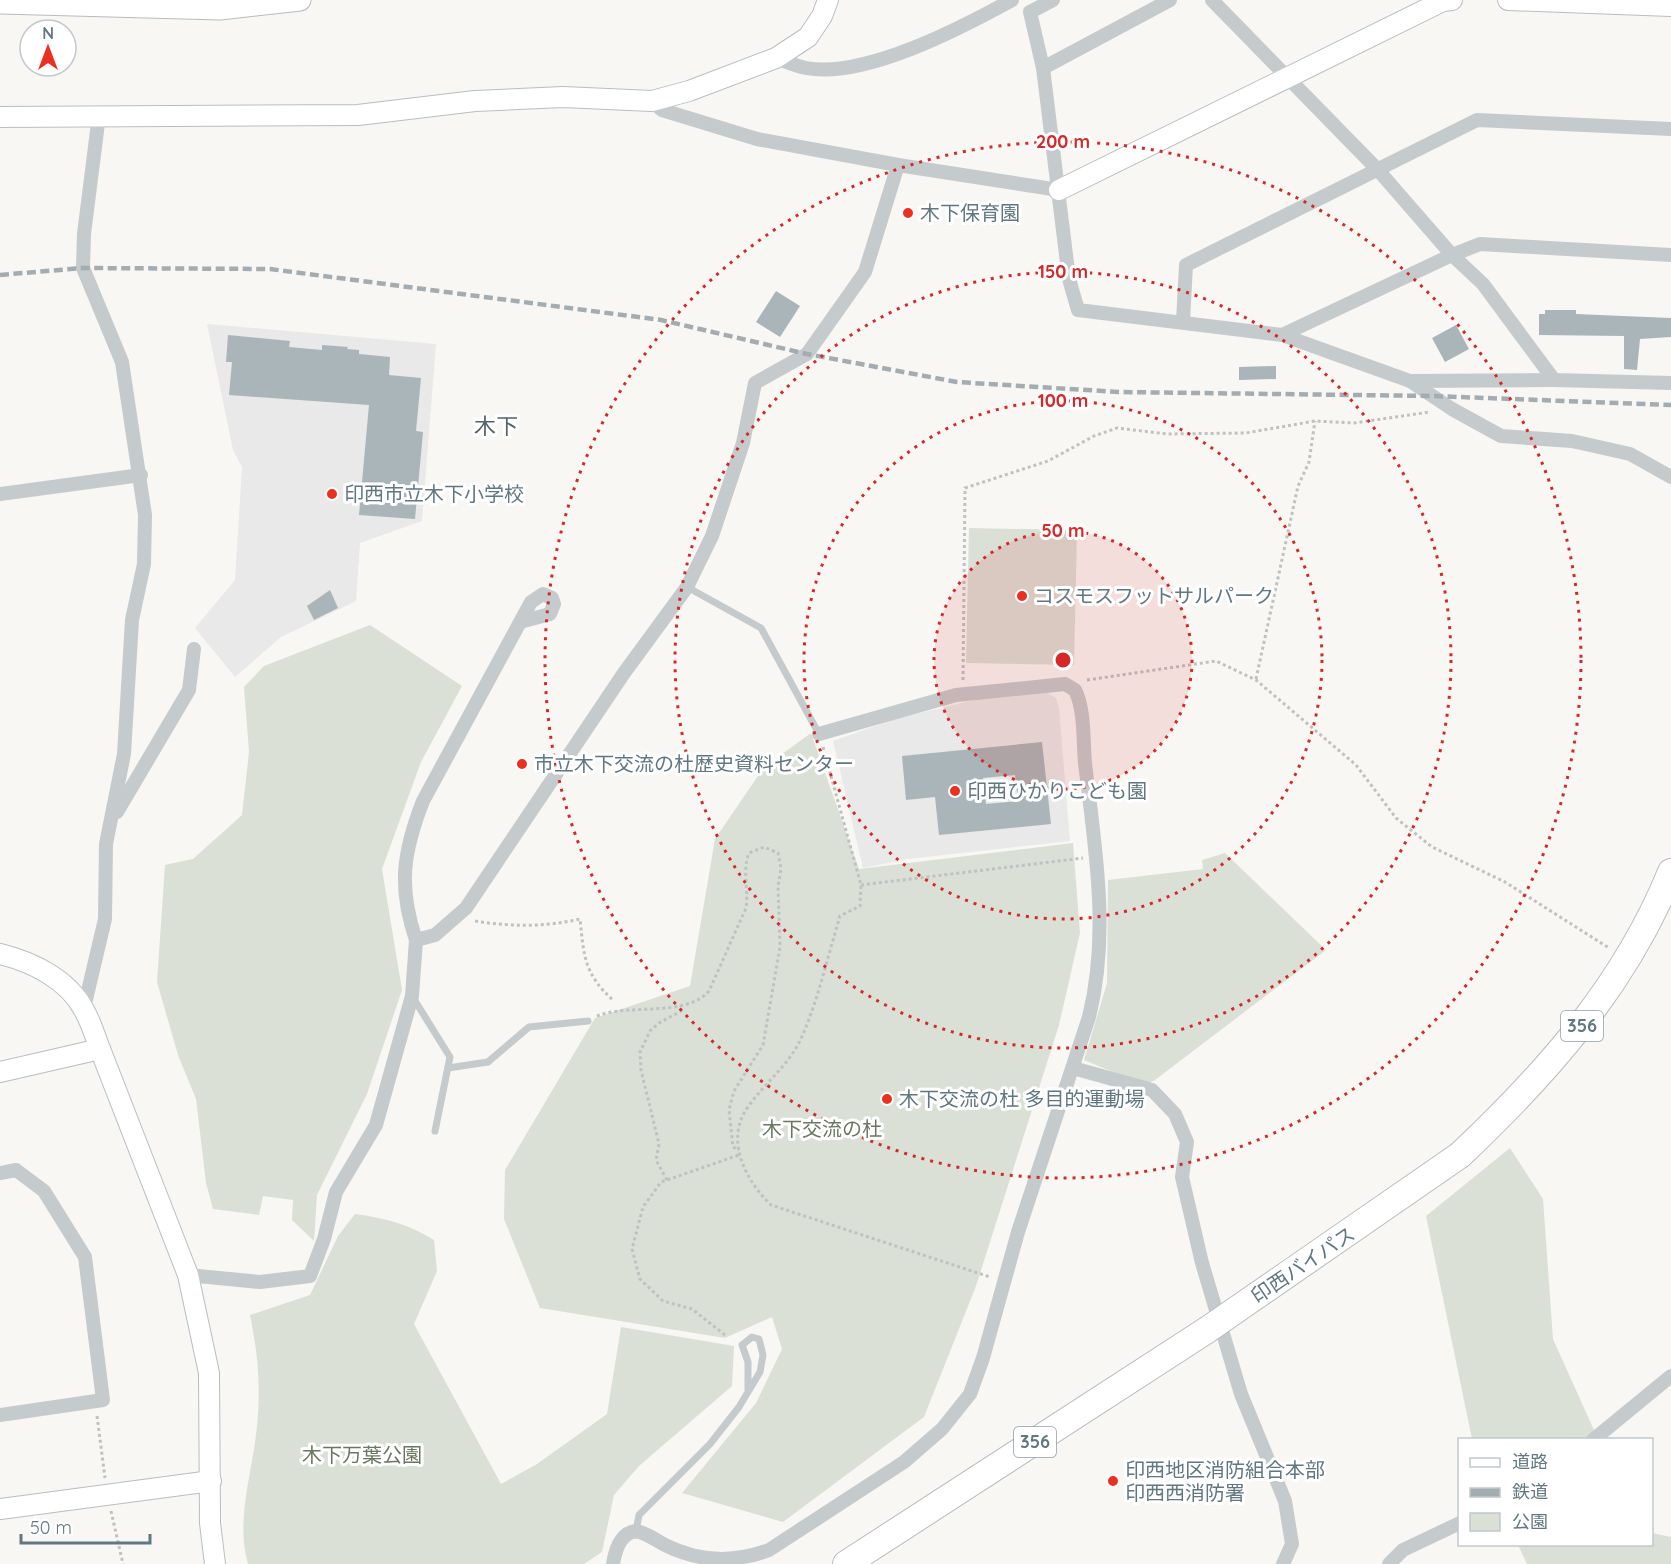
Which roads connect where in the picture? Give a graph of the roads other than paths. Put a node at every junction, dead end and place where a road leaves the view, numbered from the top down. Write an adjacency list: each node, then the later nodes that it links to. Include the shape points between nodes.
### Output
1 (300, 0): 9 (main road, via 220,9)
2 (828, 0): 11 (street, via 808,37)
3 (1012, 0): 11 (street, via 960,28 862,67 807,69)
4 (1053, 0): 12 (street, via 1030,12)
5 (1170, 0): 12 (street)
6 (1212, 0): 13 (street)
7 (1452, 0): 13 (street)
8 (1508, 0): 10 (street)
9 (0, 3)
10 (1671, 6)
11 (776, 58): 14 (street)
12 (1043, 68): 20 (street)
13 (1287, 80): 19 (street); 20 (street)
14 (652, 101): 15 (street, via 563,97 475,101 358,115); 18 (street, via 662,110 757,139)
15 (99, 116): 16 (street); 28 (street, via 83,268 122,362)
16 (0, 117)
17 (1671, 129): 19 (street, via 1477,120)
18 (898, 165): 20 (street); 31 (street, via 865,272 807,354 755,383 742,443 712,536)
19 (1378, 170): 21 (street); 23 (street, via 1186,266)
20 (1059, 190): 23 (street, via 1069,279 1077,310)
21 (1452, 255): 22 (street, via 1480,244); 24 (street); 25 (street, via 1483,284)
22 (1671, 255)
23 (1183, 322): 24 (street)
24 (1282, 335): 26 (street)
25 (1554, 380): 26 (street); 27 (street)
26 (1410, 381): 29 (street, via 1501,436 1572,441 1630,454)
27 (1671, 383)
28 (141, 475): 30 (street); 35 (street, via 144,564 132,620 124,754)
29 (1671, 477)
30 (0, 494)
31 (687, 587): 34 (lane, via 762,628); 37 (street, via 624,672 466,908 435,935)
32 (520, 622): 37 (street, via 423,801 410,834 405,909)
33 (194, 649): 35 (street, via 189,690)
34 (819, 734): 44 (street, via 956,696 1047,685 1071,686 1078,701 1101,916 1101,957 1089,1017)
35 (110, 825): 40 (street, via 105,919)
36 (1671, 872): 59 (highway, 印西バイパス / 356, bridge, via 1626,959 1572,1039 1532,1086 1460,1155 1207,1330)
37 (416, 940): 39 (street)
38 (0, 954): 40 (street, via 37,966)
39 (412, 996): 43 (lane, via 450,1058); 48 (street, via 376,1125 336,1192 310,1276 260,1282)
40 (84, 1008): 42 (street)
41 (588, 1021): 43 (lane, via 529,1027 488,1062)
42 (100, 1049): 45 (street); 48 (street)
43 (448, 1068): 46 (lane)
44 (1073, 1068): 56 (street, via 970,1394 942,1429 904,1462 791,1537 746,1558 715,1559 687,1554); 60 (street, via 1152,1090 1175,1114 1186,1142 1182,1177 1202,1263 1241,1394 1286,1501 1292,1544)
45 (0, 1072)
46 (435, 1131)
47 (0, 1173): 51 (street, via 16,1170 44,1191 84,1257 103,1400)
48 (188, 1275): 53 (street, via 209,1373)
49 (1671, 1376): 52 (street)
50 (748, 1390): 50 (lane, via 748,1362 742,1345 752,1337 759,1339 763,1355 760,1372); 56 (lane, via 710,1444 639,1515)
51 (0, 1414)
52 (1595, 1438)
53 (211, 1482): 54 (street); 57 (street)
54 (0, 1509)
55 (1458, 1524): 61 (street, via 1403,1550)
56 (636, 1531): 58 (street, via 630,1532 618,1546)
57 (215, 1564)
58 (613, 1564)
59 (846, 1564)
60 (1283, 1564)
61 (1389, 1564)

